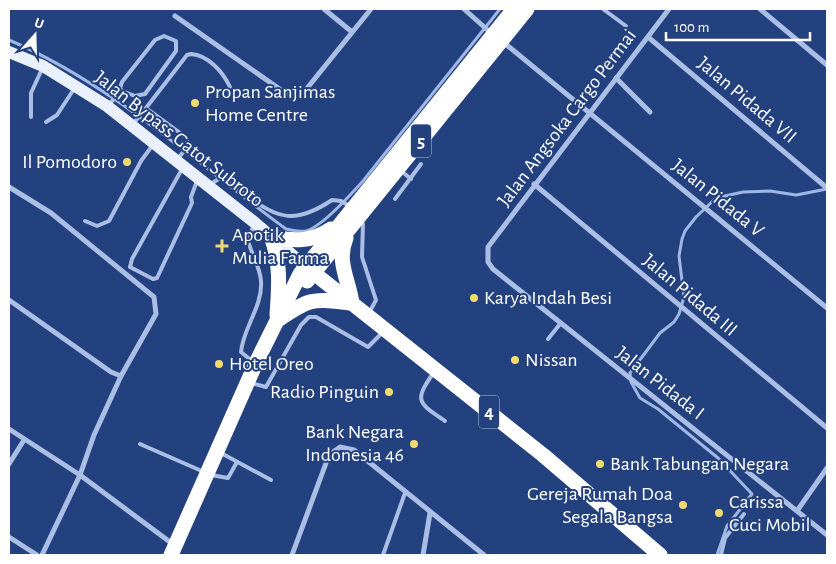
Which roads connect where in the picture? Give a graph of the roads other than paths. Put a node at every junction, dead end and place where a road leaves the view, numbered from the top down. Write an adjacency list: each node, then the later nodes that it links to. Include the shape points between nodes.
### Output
1 (324, 9): 11 (street)
2 (371, 9): 11 (street)
3 (464, 9): 13 (street, Jalan Pidada V)
4 (514, 9): 13 (highway, 5)
5 (528, 9): 13 (highway, 5)
6 (602, 9): 10 (lane)
7 (670, 9): 12 (street, Jalan Angsoka Cargo Permai)
8 (760, 9): 15 (street)
9 (175, 16): 11 (street, via 291,97 304,92)
10 (626, 26)
11 (352, 32)
12 (648, 37): 17 (street, Jalan Angsoka Cargo Permai); 36 (street, Jalan Pidada VII)
13 (497, 38): 23 (street, Jalan Pidada V); 31 (highway, 5); 38 (highway, 5)
14 (9, 52): 16 (main road, Jalan Bypass Gatot Subroto)
15 (827, 65)
16 (43, 66): 18 (main road, Jalan Bypass Gatot Subroto); 25 (lane, via 31,93)
17 (616, 78): 23 (street, Jalan Angsoka Cargo Permai); 24 (street)
18 (76, 85): 21 (main road, Jalan Bypass Gatot Subroto); 26 (lane, via 57,115)
19 (230, 86): 22 (lane, via 211,62 187,55)
20 (122, 91): 20 (lane, via 122,82 155,40 164,36 176,42 176,51 145,94 135,96); 21 (lane)
21 (108, 106): 27 (main road, Jalan Bypass Gatot Subroto)
22 (146, 108): 27 (lane); 29 (lane, via 188,141)
23 (589, 112): 34 (street, Jalan Angsoka Cargo Permai); 46 (street, Jalan Pidada V)
24 (650, 112)
25 (31, 117)
26 (46, 122)
27 (131, 126): 28 (main road, Jalan Bypass Gatot Subroto)
28 (154, 143): 29 (main road, Jalan Bypass Gatot Subroto); 39 (lane, via 109,221 97,226)
29 (180, 164): 33 (main road, Jalan Bypass Gatot Subroto); 33 (lane, via 130,267 157,278 192,203 191,197)
30 (421, 164): 32 (lane)
31 (398, 169): 32 (lane); 38 (highway, 5)
32 (411, 179): 37 (lane)
33 (203, 183): 38 (lane, via 220,178 228,181 272,214 290,217 332,200 341,201); 40 (main road, Jalan Bypass Gatot Subroto)
34 (534, 184): 42 (street, Jalan Angsoka Cargo Permai); 57 (street, Jalan Pidada III)
35 (9, 187): 54 (street, via 52,214 154,297 156,314)
36 (827, 188)
37 (395, 199)
38 (351, 220): 41 (highway, via 318,237 292,241); 43 (highway, 5); 45 (highway, via 342,252 343,271); 47 (lane, via 363,224 362,257 376,300)
39 (86, 221)
40 (254, 222): 41 (main road, Jalan Bypass Gatot Subroto); 52 (lane, via 248,241 262,282 241,352)
41 (271, 236): 43 (main road, Jalan Bypass Gatot Subroto); 48 (highway, via 280,276)
42 (488, 247): 49 (street, Jalan Pidada I, via 488,262 493,269)
43 (310, 270): 45 (highway, 4); 48 (highway, 5, via 293,290)
44 (9, 300): 54 (street)
45 (352, 303): 47 (highway, 4); 48 (highway, via 313,300)
46 (827, 308)
47 (368, 315): 50 (highway, 4)
48 (276, 321): 52 (highway, 5)
49 (560, 324): 51 (lane); 69 (street, Jalan Pidada I)
50 (385, 329): 53 (highway, 4); 55 (lane, via 368,347 316,317 310,317 301,325 266,387)
51 (548, 338)
52 (256, 363): 55 (highway, 5)
53 (436, 369): 56 (lane, via 419,398 422,406); 81 (highway, 4)
54 (121, 376): 66 (street)
55 (248, 382): 61 (highway, 5)
56 (445, 421)
57 (827, 428)
58 (9, 429): 59 (street)
59 (24, 440): 63 (street); 66 (street)
60 (140, 444): 65 (lane)
61 (217, 451): 62 (lane); 65 (highway, 5)
62 (237, 462): 65 (lane, via 228,478); 67 (lane)
63 (9, 464)
64 (827, 468): 69 (street)
65 (207, 474): 74 (highway, 5)
66 (80, 475): 74 (street); 76 (street)
67 (271, 480)
68 (405, 493): 70 (street); 77 (street, via 354,450 340,447 329,455); 78 (lane)
69 (797, 511): 72 (street, Jalan Pidada I)
70 (430, 513): 79 (street); 80 (street)
71 (744, 514): 82 (lane, via 725,538)
72 (827, 535)
73 (9, 536): 75 (street)
74 (174, 552)
75 (37, 555)
76 (42, 555)
77 (292, 555)
78 (383, 555)
79 (422, 555)
80 (484, 555)
81 (660, 555)
82 (721, 555)

